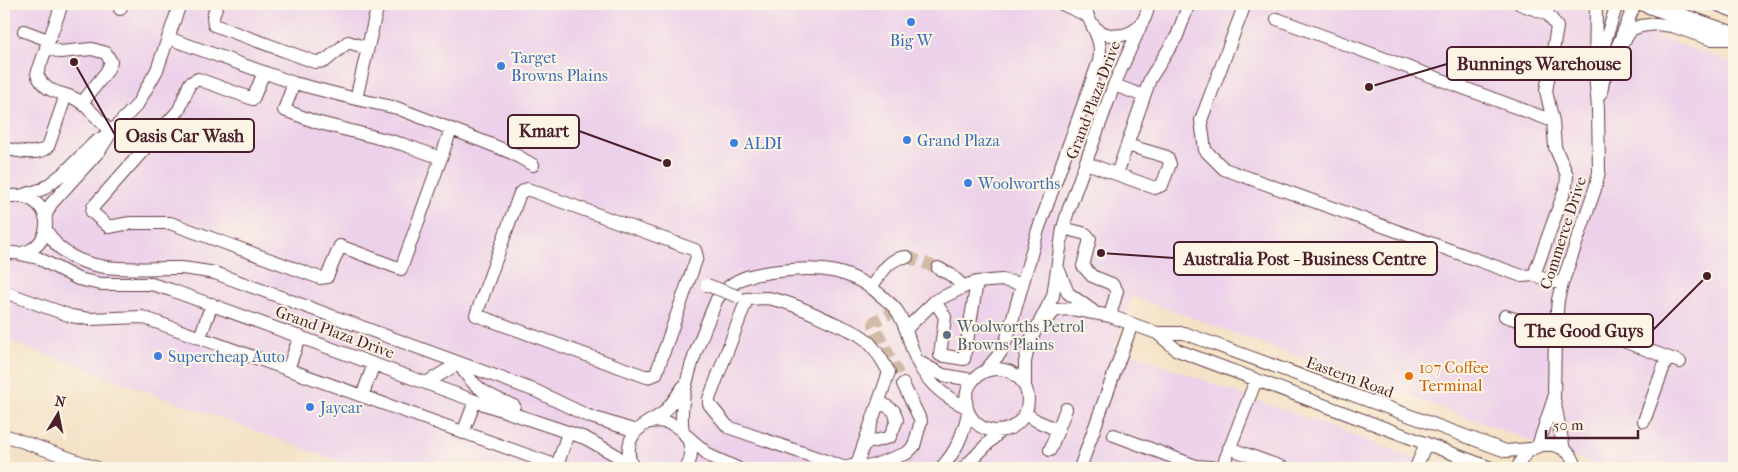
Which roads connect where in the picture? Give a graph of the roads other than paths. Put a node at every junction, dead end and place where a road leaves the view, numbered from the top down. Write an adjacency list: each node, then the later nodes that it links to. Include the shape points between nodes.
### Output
1 (62, 4): 22 (street)
2 (180, 4): 21 (street)
3 (218, 4): 23 (street, via 214,25 315,62 326,61 348,42)
4 (378, 4): 23 (street)
5 (1062, 4): 16 (street)
6 (1148, 4): 18 (street, Grand Plaza Drive)
7 (1186, 4): 30 (street, via 1177,36 1150,79)
8 (1245, 4): 51 (street, via 1201,120 1205,150 1224,168 1522,276)
9 (1520, 4): 34 (street, via 1548,14 1557,27 1546,91)
10 (1596, 4): 26 (street, Commerce Drive)
11 (1617, 4): 26 (street, Commerce Drive)
12 (1634, 4): 24 (street, Commerce Drive)
13 (1646, 4): 20 (main road)
14 (1721, 4): 15 (main road)
15 (1734, 9)
16 (1088, 14): 18 (street, via 1098,30 1114,36 1124,36); 54 (street, Grand Plaza Drive, via 1100,42 1100,61 1038,230)
17 (1277, 19): 34 (street)
18 (1140, 26): 28 (street, Grand Plaza Drive)
19 (24, 31): 22 (street)
20 (1734, 37): 24 (street, Commerce Drive, via 1710,40 1672,26 1641,26 1632,29)
21 (168, 38): 25 (street); 36 (street, via 157,70 137,105)
22 (47, 43): 29 (street, via 37,74 39,80 48,89); 32 (street, via 60,52 92,48 106,53 111,62 107,71)
23 (368, 48): 31 (street)
24 (1612, 58): 33 (street, Commerce Drive)
25 (264, 72): 27 (street); 39 (street, via 253,99 198,79 190,83 179,110 92,212 109,227 130,222 170,223 320,278 328,277 340,246 401,269)
26 (1595, 74): 33 (street, Commerce Drive)
27 (294, 83): 31 (street); 39 (street, via 284,110)
28 (1114, 85): 30 (street); 40 (street, Grand Plaza Drive)
29 (66, 95): 32 (street); 38 (street, via 48,147 34,152)
30 (1144, 96): 37 (street)
31 (356, 99): 35 (street, via 397,108)
32 (82, 103): 36 (street)
33 (1598, 108): 55 (street, Commerce Drive, via 1599,172 1596,189)
34 (1553, 121): 51 (street, via 1555,147 1567,175 1566,187)
35 (451, 129): 39 (street); 41 (street, via 512,153)
36 (111, 132): 43 (street, via 43,189); 44 (street, via 100,150 51,204)
37 (1127, 145): 42 (street); 42 (street, via 1167,158 1170,164 1162,185 1155,188)
38 (7, 149)
39 (441, 158)
40 (1086, 163): 42 (street); 45 (street, Grand Plaza Drive)
41 (533, 165)
42 (1117, 174)
43 (9, 197): 44 (street, Grand Plaza Drive, via 36,203 42,209)
44 (45, 223): 47 (street, via 43,239 37,246); 76 (street, Grand Plaza Drive, via 59,248 82,262 115,268 188,269 215,274)
45 (1063, 228): 49 (street, Grand Plaza Drive); 63 (street, via 1086,234 1090,239 1083,266 1092,276 1112,284 1117,291)
46 (4, 251): 47 (street, Grand Plaza Drive)
47 (20, 254): 61 (street, Grand Plaza Drive, via 38,258 78,279 101,284 151,284)
48 (907, 257): 56 (street, via 890,262)
49 (1058, 266): 62 (street, Eastern Road, via 1068,293); 67 (street, Grand Plaza Drive, via 1053,296)
50 (938, 268): 57 (street)
51 (1534, 275): 55 (street)
52 (689, 279): 52 (street, via 656,374 647,377 476,315 520,193 527,189 695,250 697,257); 59 (street, bridge)
53 (977, 282): 54 (street, via 1002,280); 57 (street); 60 (street, via 964,359 940,354 945,317)
54 (1022, 284): 79 (street, Grand Plaza Drive, via 1004,346)
55 (1562, 284): 68 (street, Commerce Drive)
56 (872, 287): 66 (street, via 897,310); 83 (street, via 846,273 820,269 758,274 733,282 717,299)
57 (964, 287): 60 (street)
58 (4, 292): 71 (street, via 71,316 89,319 142,317)
59 (742, 297): 89 (street, via 780,300 854,331 872,345 889,372); 110 (street, via 709,404 728,427 846,468)
60 (935, 301): 66 (street)
61 (212, 304): 70 (street, Grand Plaza Drive); 71 (street)
62 (1097, 314): 63 (street, Eastern Road); 67 (street, Eastern Road, via 1072,309 1056,310)
63 (1110, 316): 65 (street, Eastern Road)
64 (1505, 316): 68 (street)
65 (1132, 324): 69 (street, Eastern Road); 118 (street)
66 (906, 329): 74 (street)
67 (1036, 329): 85 (street, Grand Plaza Drive, via 1025,362)
68 (1555, 332): 87 (street, Commerce Drive)
69 (1157, 334): 81 (street, Eastern Road, via 1177,350); 106 (street, Eastern Road, via 1184,333 1506,451)
70 (300, 336): 77 (street, Grand Plaza Drive); 78 (street)
71 (200, 337): 78 (street)
72 (1626, 342): 73 (street)
73 (1667, 358): 75 (street); 94 (street)
74 (918, 361): 80 (street, via 943,376); 91 (street, via 931,382)
75 (1680, 362)
76 (459, 363): 82 (street); 93 (street, via 466,376 486,395 522,409); 97 (street, Grand Plaza Drive, via 536,391 588,416)
77 (374, 364): 82 (street, Grand Plaza Drive); 86 (street)
78 (288, 369): 86 (street)
79 (986, 370): 80 (street); 85 (street, via 1004,369 1013,373)
80 (972, 380): 91 (street, via 965,397)
81 (1256, 380): 104 (street, Eastern Road); 107 (street)
82 (426, 383): 88 (street, Grand Plaza Drive)
83 (686, 383): 95 (street, via 663,413); 101 (street, via 681,421)
84 (903, 384): 110 (street, via 921,421 914,446 907,453 868,467)
85 (1025, 386): 92 (street, via 1028,395)
86 (362, 396): 99 (street)
87 (1554, 399): 106 (street, Commerce Drive); 109 (street, Commerce Drive)
88 (475, 401): 93 (street, Grand Plaza Drive); 99 (street)
89 (879, 401): 105 (street); 105 (street, via 894,411 897,420 890,437)
90 (1066, 409): 96 (street)
91 (967, 410): 98 (street, via 982,427); 116 (street, via 959,444)
92 (1025, 414): 96 (street); 98 (street, via 1011,428)
93 (530, 420): 100 (street, Grand Plaza Drive)
94 (1644, 421)
95 (648, 423): 97 (street); 101 (street, via 666,421)
96 (1058, 430): 108 (street)
97 (636, 431): 113 (street, via 628,449)
98 (1000, 431): 117 (street)
99 (462, 433): 111 (street)
100 (568, 433): 111 (street); 113 (street, Grand Plaza Drive, via 585,438)
101 (685, 433): 114 (street, via 691,456); 115 (street, via 710,456)
102 (4, 435): 112 (street)
103 (1114, 435): 119 (street, via 1196,466)
104 (1426, 443): 121 (street); 122 (street, Eastern Road)
105 (864, 444): 110 (street)
106 (1534, 447): 109 (street, Eastern Road, via 1545,444); 123 (street, Commerce Drive, via 1525,454)
107 (1230, 448): 119 (street); 120 (street)
108 (1050, 450)
109 (1564, 450): 124 (street)
110 (857, 464)
111 (560, 467)
112 (97, 468)
113 (632, 468)
114 (686, 468)
115 (737, 468)
116 (941, 468)
117 (964, 468)
118 (1080, 468)
119 (1222, 468)
120 (1284, 468)
121 (1416, 468)
122 (1490, 468)
123 (1518, 468)
124 (1576, 468)

